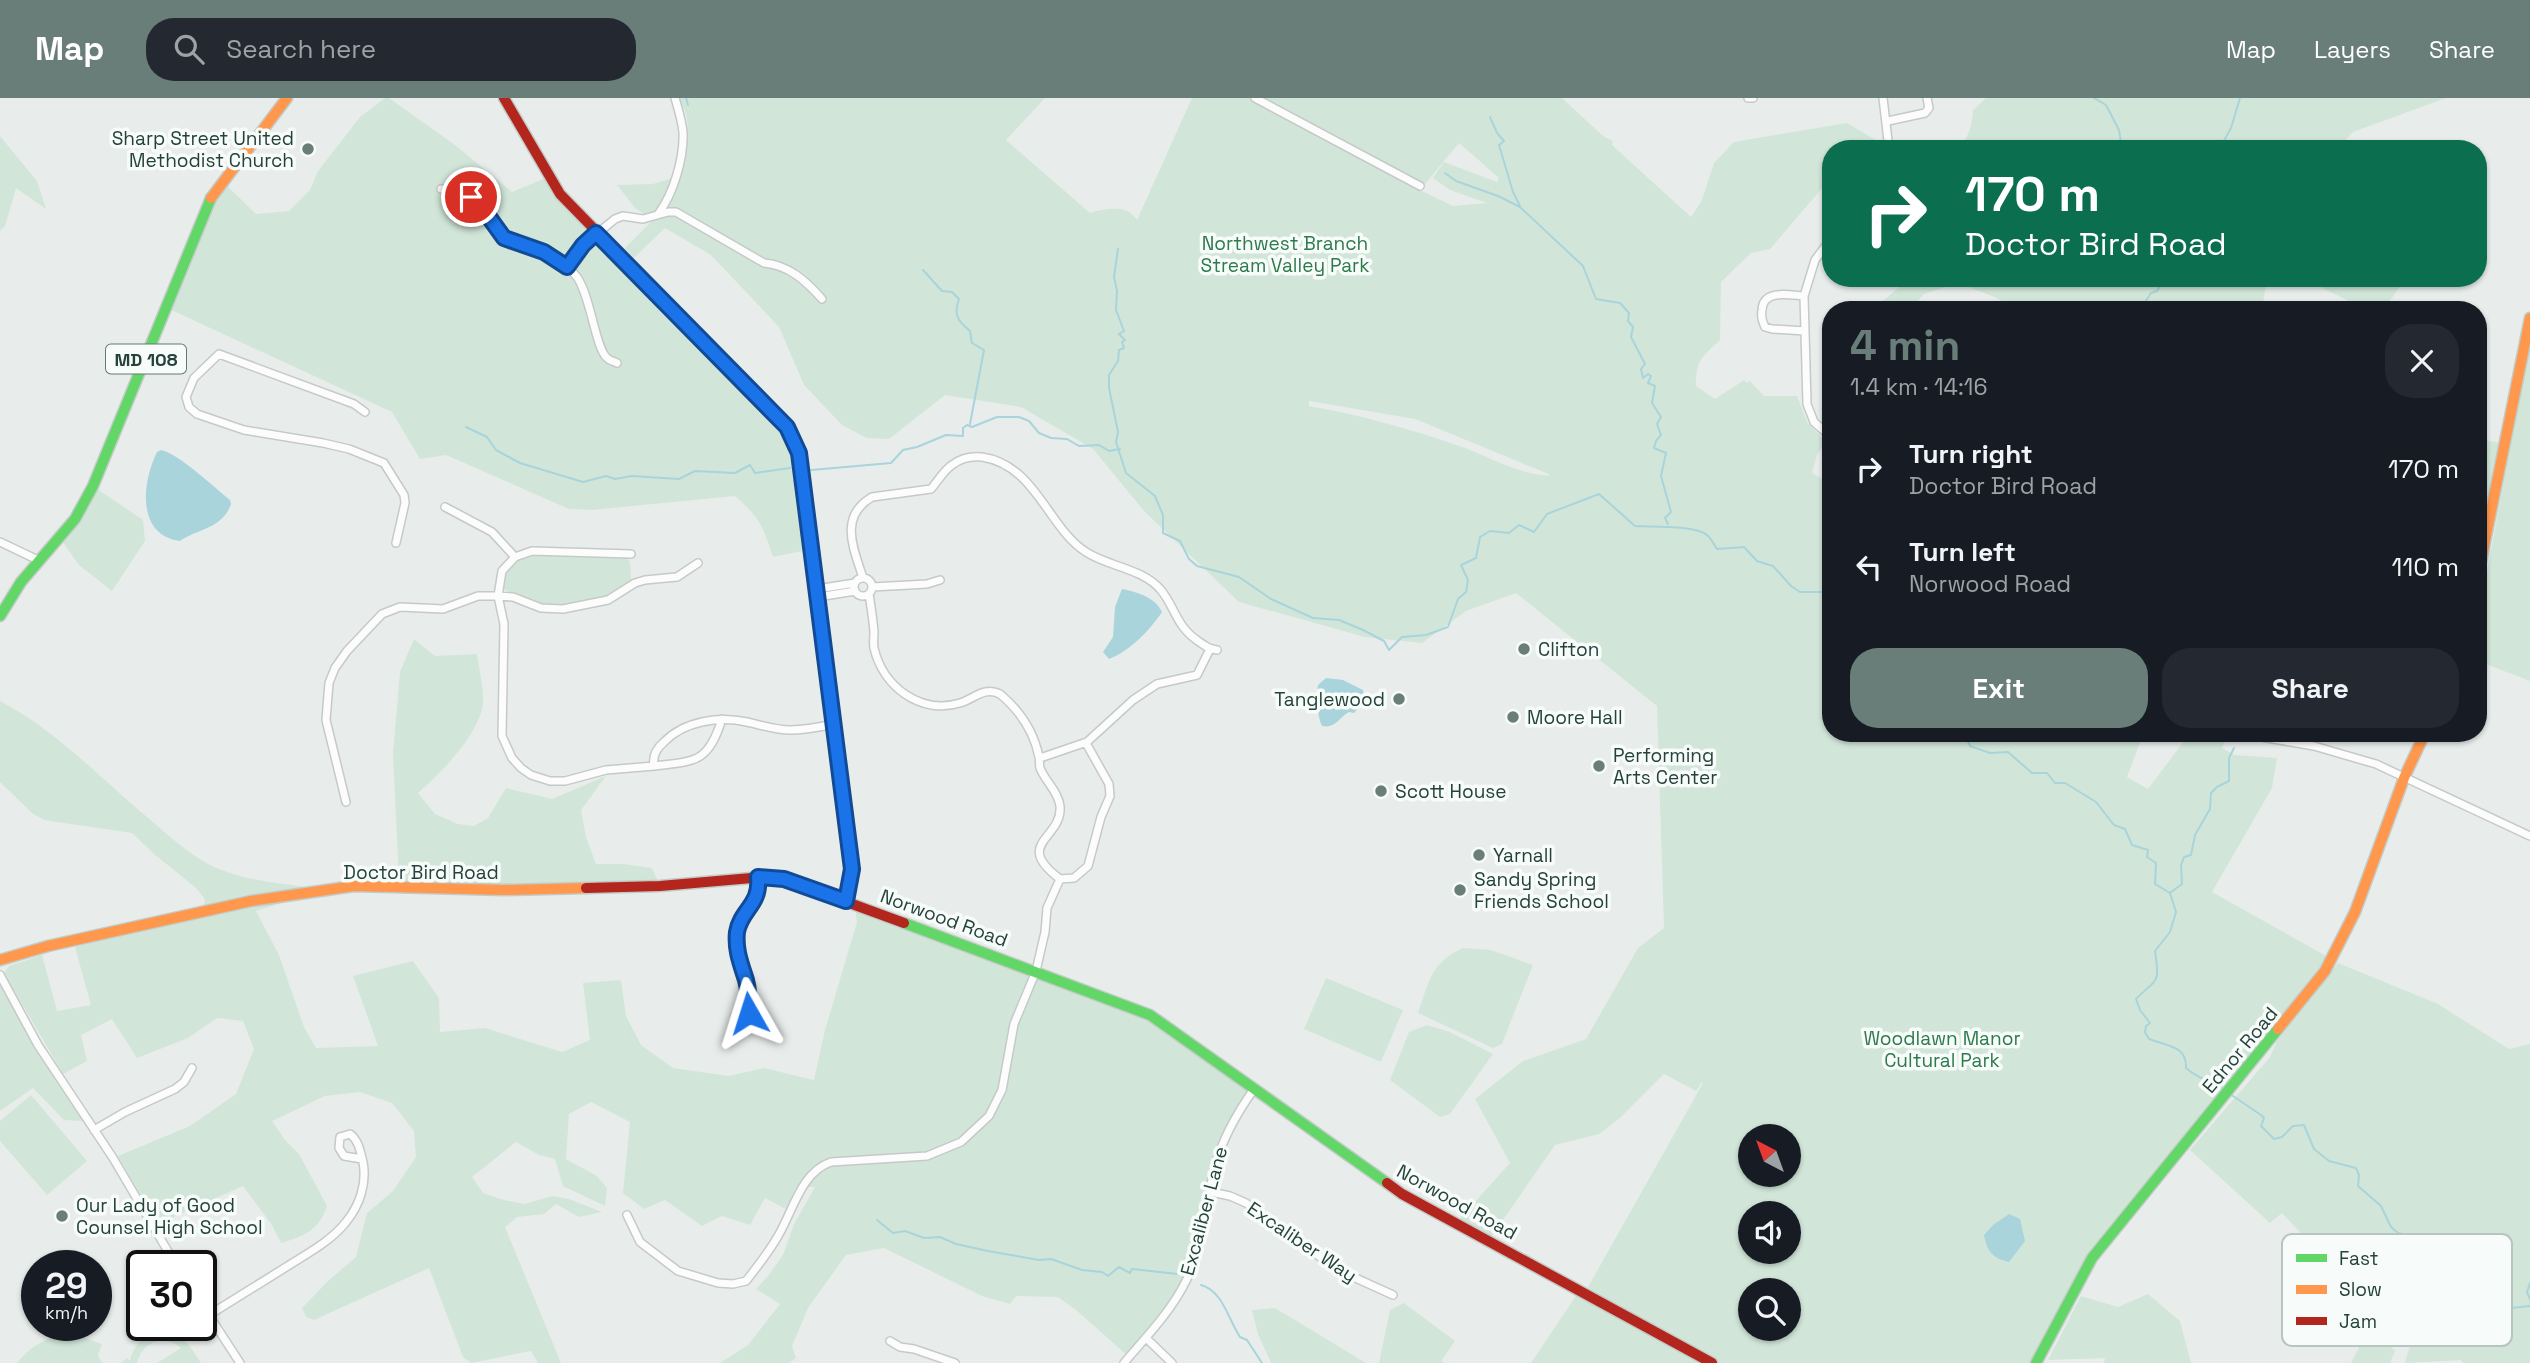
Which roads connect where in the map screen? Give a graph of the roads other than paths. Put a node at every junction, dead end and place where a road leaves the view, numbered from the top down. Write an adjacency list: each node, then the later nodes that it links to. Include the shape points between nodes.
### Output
1 (287, 98): 28 (main road, MD 108, via 208,204 93,486 75,519)
2 (504, 98): 12 (main road, via 560,194)
3 (675, 98): 11 (street, via 683,129 681,149 668,199)
4 (1255, 98): 9 (street)
5 (1883, 98): 7 (street)
6 (1927, 98): 7 (street, via 1925,113)
7 (1888, 121): 8 (street)
8 (1889, 140)
9 (1420, 186)
10 (441, 189): 14 (street, via 456,189 471,197 504,238 544,252)
11 (659, 213): 12 (street, via 643,219 622,216); 16 (street, via 676,212 764,263 788,270)
12 (596, 233): 14 (street); 34 (main road, via 787,427 799,453)
13 (1822, 251): 15 (street)
14 (567, 267): 19 (street, via 581,283 601,347 607,358)
15 (1804, 296): 18 (street); 18 (street, via 1766,298 1761,320 1772,329)
16 (822, 299)
17 (2530, 323): 23 (main road)
18 (1805, 331): 21 (street, via 1807,404)
19 (617, 363)
20 (365, 412): 25 (street, via 219,354 194,378 186,397 188,407 197,414 244,430 349,449 384,463 404,495)
21 (1822, 429)
22 (445, 507): 27 (street, via 492,532)
23 (2487, 532)
24 (0, 542): 28 (street)
25 (396, 543)
26 (631, 554): 27 (street, via 532,551)
27 (515, 557): 35 (street, via 502,571)
28 (40, 561): 36 (main road, MD 108)
29 (698, 563): 35 (street, via 677,577 635,583 608,600 563,609)
30 (863, 578): 32 (street); 33 (street, via 869,580); 41 (street, via 850,534 863,502 931,489 962,458 991,458 1007,466 1025,481 1074,543 1160,589 1184,631 1214,650 1197,675 1148,689)
31 (940, 580): 33 (street)
32 (855, 587): 33 (street, via 861,596); 34 (street)
33 (871, 590): 42 (street, via 874,647 881,667 897,688 920,703 938,707 993,691 1007,700 1028,726)
34 (817, 593): 38 (main road)
35 (498, 596): 43 (street, via 504,624 502,736 521,768 541,779 565,781 606,770); 45 (street, via 478,596 443,609 390,609 335,668 329,683 327,720)
36 (0, 616)
37 (722, 719): 38 (street, via 789,730); 43 (street, via 692,725 668,737 653,759); 43 (street, via 715,740 699,758)
38 (834, 724): 49 (main road, via 852,869)
39 (2290, 742): 44 (street, via 2348,755)
40 (2421, 742): 44 (main road, Ednor Road)
41 (1086, 743): 42 (street); 48 (street, via 1109,784 1110,796 1088,866 1074,878)
42 (1040, 758): 48 (street, via 1060,806 1057,823 1041,842 1040,851 1042,860)
43 (654, 766)
44 (2404, 778): 46 (street); 71 (main road, Ednor Road, via 2333,959 2092,1258)
45 (346, 802)
46 (2530, 836)
47 (758, 877): 49 (main road, Doctor Bird Road, via 784,879); 50 (main road, Doctor Bird Road, via 578,889 354,886 251,901); 53 (street, via 758,894 737,932 749,997)
48 (1060, 879): 51 (street, via 1047,908)
49 (846, 901): 51 (main road, Norwood Road)
50 (0, 960)
51 (1036, 971): 55 (main road, Norwood Road, via 1150,1015); 59 (street, via 1014,1024 1002,1090 979,1128 961,1142 927,1156 821,1165 746,1281 718,1283 678,1270 640,1242)
52 (0, 975): 56 (street, via 38,1045)
53 (746, 1024)
54 (192, 1068): 56 (street, via 175,1089)
55 (1254, 1089): 58 (street, Excaliber Lane, via 1223,1141); 70 (main road, Norwood Road, via 1402,1194)
56 (94, 1130): 60 (street)
57 (362, 1159): 62 (street, via 363,1190 346,1222 314,1249)
58 (1211, 1192): 61 (street, Excaliber Way, via 1245,1203 1338,1270); 64 (street, Excaliber Lane, via 1198,1251 1186,1280)
59 (627, 1215)
60 (167, 1250)
61 (1392, 1295)
62 (217, 1310)
63 (217, 1327): 66 (street)
64 (1146, 1338): 68 (street, Excaliber Lane); 69 (street)
65 (890, 1341): 67 (street)
66 (240, 1363)
67 (955, 1363)
68 (1124, 1363)
69 (1172, 1363)
70 (1713, 1363)
71 (2036, 1363)

